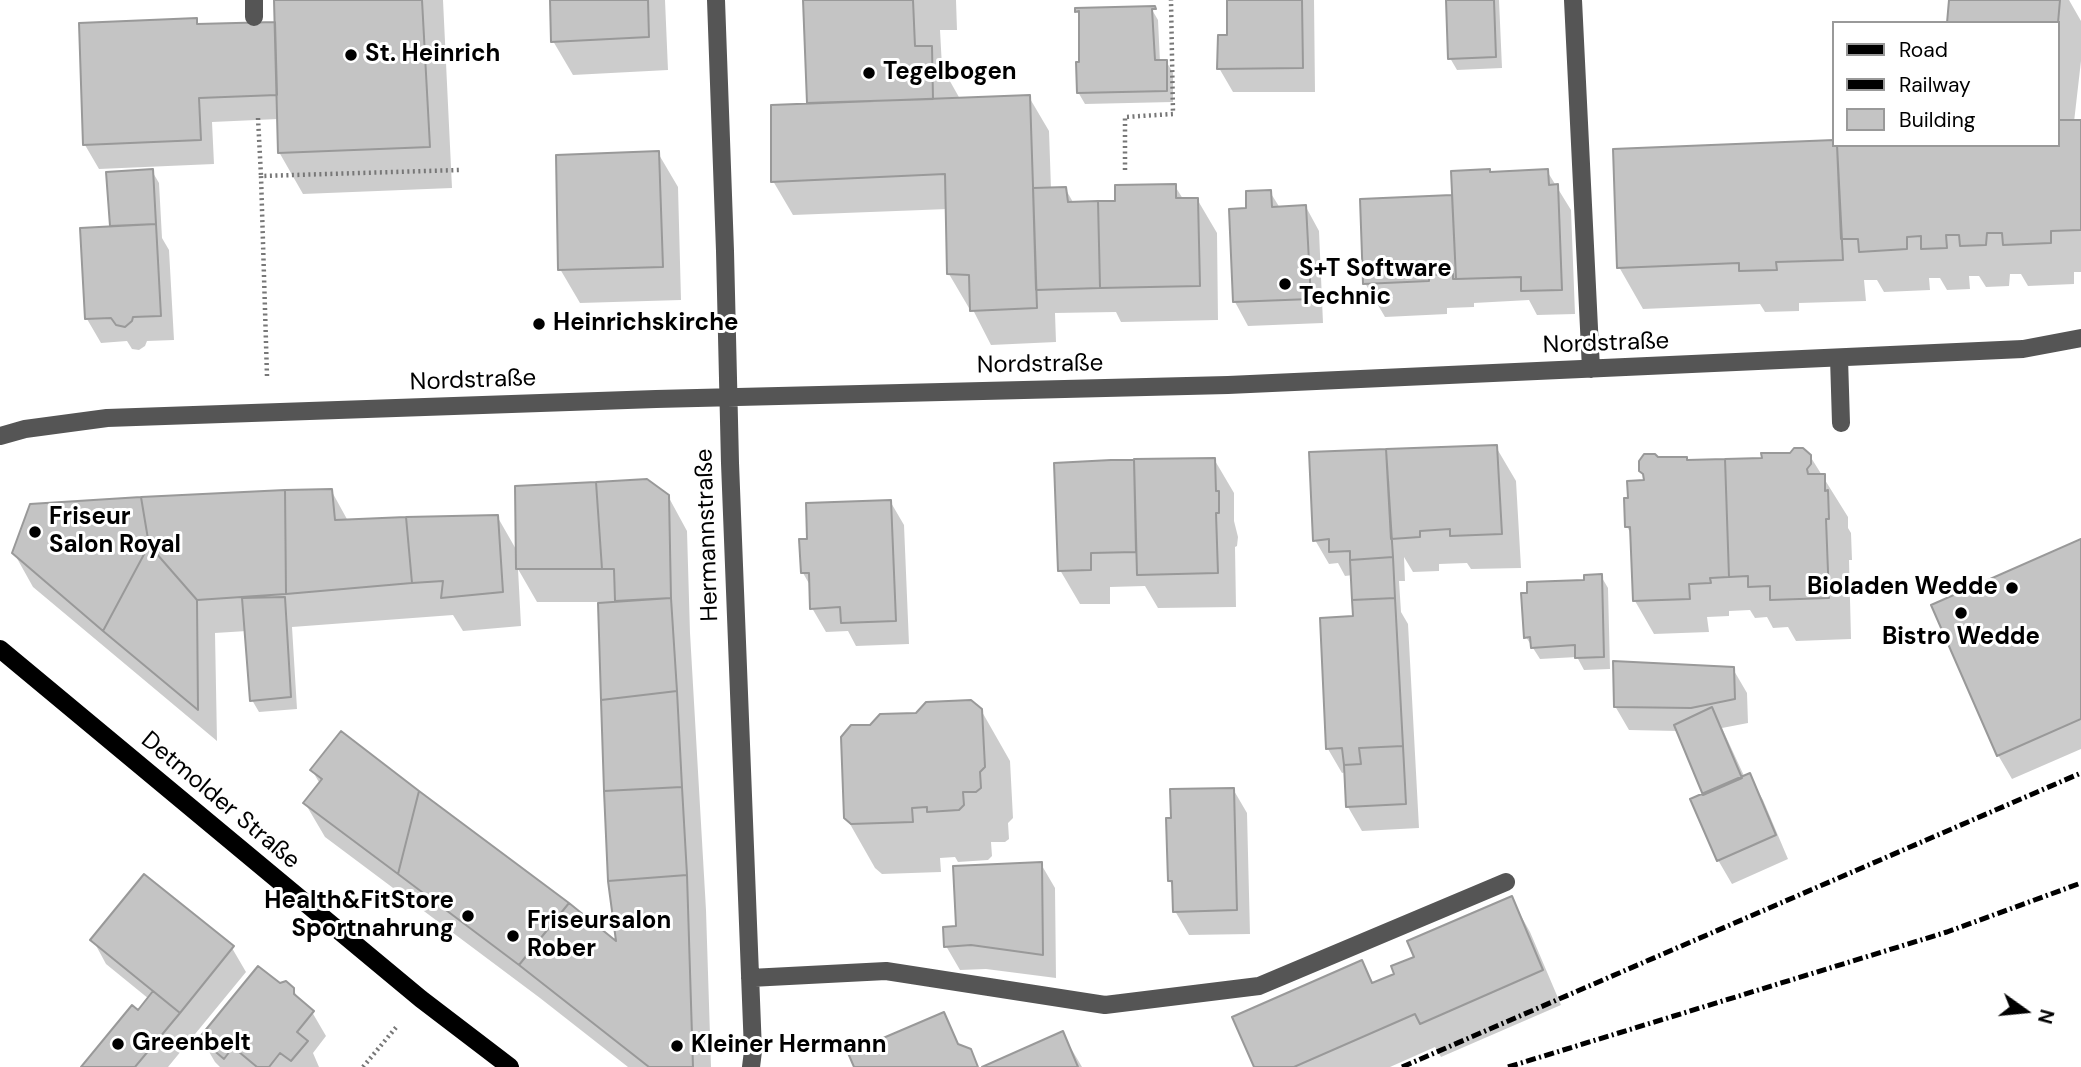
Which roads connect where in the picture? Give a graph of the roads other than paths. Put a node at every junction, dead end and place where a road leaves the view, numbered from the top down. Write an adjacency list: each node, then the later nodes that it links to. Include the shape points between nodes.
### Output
1 (716, 0): 6 (street, Hermannstraße)
2 (1573, 0): 5 (street)
3 (2081, 338): 4 (street, Nordstraße, via 2024,349)
4 (1839, 358): 5 (street, Nordstraße); 7 (street)
5 (1591, 369): 6 (street, Nordstraße, via 1228,385)
6 (728, 398): 8 (street, Nordstraße, via 107,418); 11 (street, Hermannstraße)
7 (1841, 423)
8 (0, 436)
9 (0, 649): 12 (main road, Detmolder Straße, via 421,999)
10 (1506, 883): 11 (street, via 1259,985 1105,1005 886,971)
11 (750, 978): 13 (street, Hermannstraße)
12 (510, 1067)
13 (751, 1067)

